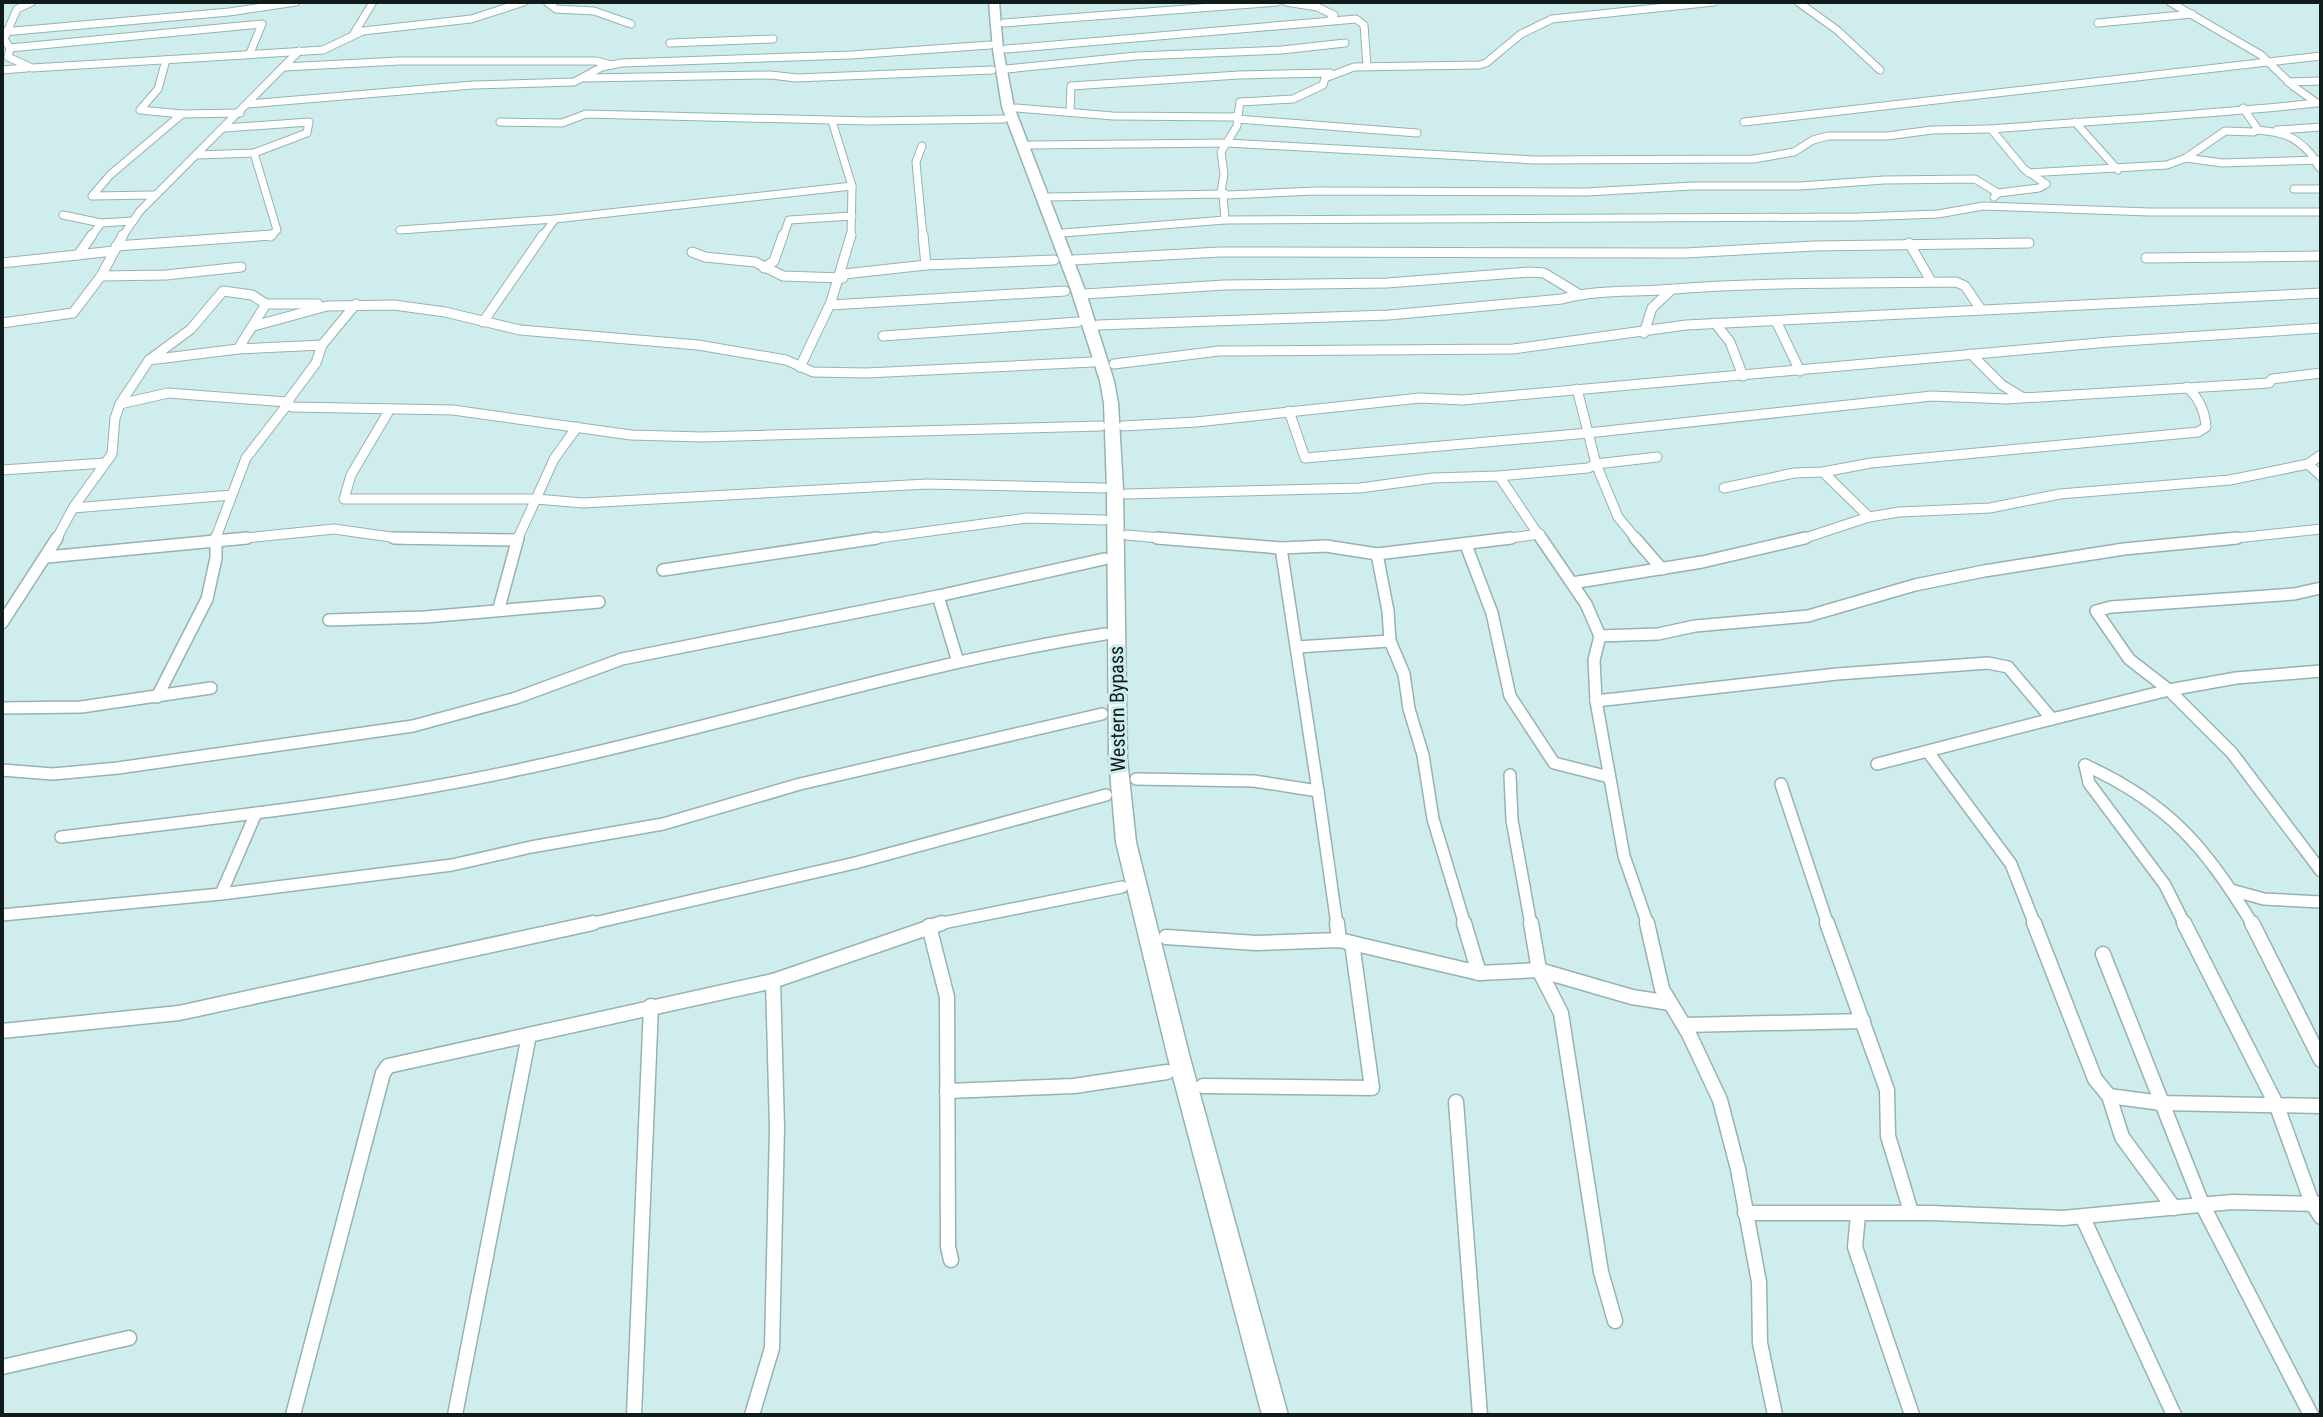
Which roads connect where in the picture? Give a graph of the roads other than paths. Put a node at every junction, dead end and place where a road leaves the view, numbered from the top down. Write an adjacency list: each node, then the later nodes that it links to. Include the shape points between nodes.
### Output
1 (296, 2): 17 (street)
2 (373, 2): 18 (street)
3 (524, 2): 18 (street, via 471,19)
4 (547, 2): 16 (street, via 556,9 594,11)
5 (994, 2): 250 (main road, Western Bypass, via 1008,107 1107,381 1114,474 1118,759 1126,842)
6 (1277, 2): 14 (street)
7 (1286, 2): 13 (street, via 1328,11 1334,18)
8 (1714, 2): 32 (street, via 1552,19 1479,65)
9 (1798, 2): 38 (street)
10 (2170, 2): 12 (street)
11 (25, 3): 17 (street)
12 (2192, 14): 15 (street); 30 (street)
13 (1329, 21): 24 (street); 32 (street, via 1361,21 1368,42)
14 (1004, 23)
15 (2098, 23)
16 (631, 24)
17 (4, 32): 23 (street)
18 (353, 35): 25 (street, via 330,48)
19 (773, 39): 20 (street)
20 (670, 43)
21 (1345, 43): 35 (street)
22 (990, 45): 31 (street)
23 (10, 48): 26 (street, via 262,24); 28 (street)
24 (1006, 49)
25 (299, 51): 26 (street); 33 (street)
26 (250, 53): 29 (street)
27 (2321, 56): 30 (street)
28 (5, 58): 34 (street)
29 (166, 60): 34 (street); 49 (street, via 158,89 140,110)
30 (2269, 62): 42 (street); 54 (street)
31 (611, 65): 33 (street, via 399,61); 40 (street)
32 (1367, 66): 39 (street)
33 (284, 67): 44 (street)
34 (28, 68): 36 (street)
35 (1007, 69)
36 (2, 70)
37 (992, 70): 40 (street, via 796,78)
38 (1880, 70)
39 (1330, 73): 47 (street, via 1071,86); 50 (street, via 1323,85 1301,97 1240,102)
40 (584, 78): 44 (street)
41 (2321, 81): 42 (street)
42 (2288, 82): 43 (street)
43 (2319, 103): 46 (street)
44 (247, 104): 48 (street)
45 (1016, 108): 47 (street)
46 (2243, 108): 55 (street, via 2201,116); 59 (street)
47 (1070, 112): 50 (street)
48 (240, 113): 49 (street); 57 (street)
49 (182, 114): 77 (street, via 92,196)
50 (1237, 117): 61 (street); 62 (street)
51 (1004, 119): 52 (street)
52 (832, 121): 53 (street, via 586,114 562,123); 72 (street)
53 (500, 122)
54 (1744, 122)
55 (2075, 122): 58 (street); 70 (street)
56 (2321, 127): 60 (street)
57 (225, 128): 65 (street, via 309,122 307,133); 66 (street)
58 (1991, 129): 62 (street, via 1828,136 1794,152 1754,159 1535,160); 71 (street)
59 (2256, 130): 60 (street); 67 (street, via 2225,131)
60 (2276, 130): 68 (street)
61 (1417, 133)
62 (1228, 143): 63 (street); 76 (street, via 1221,152)
63 (1030, 145)
64 (922, 146): 99 (street, via 916,162)
65 (254, 153): 66 (street); 91 (street, via 277,230 269,238)
66 (197, 155): 77 (street)
67 (2186, 158): 68 (street, via 2222,163); 70 (street)
68 (2319, 160): 69 (street, via 2315,164)
69 (2321, 169)
70 (2118, 170): 71 (street)
71 (2029, 173): 75 (street, via 2046,184)
72 (852, 186): 82 (street); 83 (street)
73 (2294, 189): 74 (street)
74 (2321, 189)
75 (1998, 193): 76 (street, via 1975,179 1586,192); 79 (street)
76 (1223, 194): 78 (street); 84 (street)
77 (154, 195): 85 (street)
78 (1049, 197)
79 (1983, 206): 80 (street); 84 (street, via 1938,214 1858,217)
80 (2321, 212)
81 (63, 215): 86 (street)
82 (852, 216): 101 (street, via 789,220 774,261); 103 (street)
83 (555, 219): 87 (street); 116 (street)
84 (1225, 220): 88 (street)
85 (133, 221): 86 (street); 91 (street)
86 (101, 223): 93 (street)
87 (400, 230)
88 (1063, 233)
89 (1909, 243): 90 (street); 97 (street, via 1685,253 1236,252); 104 (street)
90 (2029, 243)
91 (115, 248): 93 (street); 102 (street)
92 (692, 252): 101 (street)
93 (78, 255): 98 (street)
94 (2321, 256): 95 (street)
95 (2146, 258)
96 (1054, 260): 99 (street)
97 (1073, 260)
98 (2, 263)
99 (926, 265): 103 (street)
100 (241, 267): 102 (street)
101 (764, 268): 103 (street, via 783,276)
102 (101, 276): 119 (street, via 73,313)
103 (844, 276): 112 (street)
104 (1931, 281): 105 (street); 114 (street, via 1961,283)
105 (1671, 290): 107 (street); 123 (street, via 1652,308)
106 (1065, 291): 112 (street)
107 (1577, 293): 109 (street, via 1544,273 1529,272); 120 (street, via 1562,299 1417,313)
108 (2321, 293): 114 (street)
109 (1085, 294)
110 (266, 304): 113 (street); 121 (street); 128 (street, via 252,295 223,291 191,329)
111 (356, 304): 113 (street); 116 (street, via 445,312); 125 (street)
112 (831, 305): 131 (street)
113 (327, 306): 121 (street)
114 (1980, 308): 115 (street)
115 (1776, 321): 118 (street); 132 (street)
116 (483, 322): 131 (street, via 520,330 698,345)
117 (1078, 322): 124 (street)
118 (1715, 323): 123 (street); 134 (street, via 1730,342)
119 (2, 325)
120 (1098, 325)
121 (254, 326): 126 (street)
122 (2321, 328): 127 (street)
123 (1644, 333): 130 (street, via 1513,349 1252,349)
124 (883, 336)
125 (322, 345): 126 (street); 138 (street, via 316,363)
126 (238, 349): 128 (street)
127 (1971, 354): 132 (street); 137 (street)
128 (149, 360): 139 (street)
129 (1093, 362): 131 (street, via 866,373)
130 (1114, 364)
131 (800, 367)
132 (1800, 371): 134 (street)
133 (2321, 373): 135 (street, via 2269,383)
134 (1743, 376): 136 (street)
135 (2187, 387): 137 (street); 152 (street, via 2203,408 2206,427 2198,432)
136 (1577, 389): 141 (street, via 1463,400 1416,397); 145 (street)
137 (2022, 398): 145 (street, via 1932,396)
138 (287, 403): 139 (street, via 168,393); 140 (street); 158 (street, via 246,458)
139 (120, 404): 148 (street, via 114,446)
140 (390, 409): 144 (street, via 453,410); 159 (street, via 351,475 344,499)
141 (1289, 411): 143 (street, via 1208,423); 145 (street, via 1305,458)
142 (1101, 426): 144 (street, via 702,437)
143 (1123, 426)
144 (577, 427): 159 (street, via 554,459)
145 (1588, 433): 149 (street)
146 (2321, 455): 150 (street)
147 (1657, 457): 149 (street)
148 (105, 463): 151 (street); 160 (street)
149 (1596, 464): 153 (street); 173 (street, via 1618,517)
150 (2308, 464): 154 (street); 161 (street, via 2246,479)
151 (2, 470)
152 (1823, 472): 156 (street); 161 (street)
153 (1499, 476): 157 (street, via 1360,488); 164 (street)
154 (2321, 476)
155 (1104, 488): 159 (street, via 927,484 583,503)
156 (1724, 488)
157 (1126, 494)
158 (232, 495): 160 (street); 166 (street)
159 (536, 499): 167 (street)
160 (73, 508): 171 (street)
161 (1869, 517): 173 (street, via 1791,542)
162 (1104, 520): 174 (street, via 973,523)
163 (2321, 529): 183 (street, via 2124,549 1984,571 1808,616)
164 (1540, 534): 168 (street); 175 (street)
165 (1127, 535): 169 (street)
166 (215, 540): 167 (street, via 334,529 405,539); 171 (street); 190 (street, via 213,577 193,633)
167 (517, 540): 179 (street)
168 (1466, 545): 170 (street); 199 (street, via 1492,613 1510,696 1554,763)
169 (1281, 548): 170 (street, via 1326,546); 185 (street)
170 (1377, 554): 184 (street)
171 (47, 557): 181 (street)
172 (1104, 559): 177 (street)
173 (1662, 569): 175 (street)
174 (663, 570)
175 (1572, 583): 183 (street)
176 (2321, 588): 189 (street, via 2096,611 2129,659)
177 (938, 596): 186 (street); 197 (street, via 622,659 516,698 413,726 118,768 53,774)
178 (599, 602): 179 (street)
179 (499, 608): 180 (street)
180 (329, 620)
181 (2, 623)
182 (1105, 634): 186 (street)
183 (1600, 636): 191 (street, via 1594,660)
184 (1390, 641): 185 (street); 217 (street, via 1404,674 1433,819)
185 (1297, 647): 202 (street)
186 (958, 662): 204 (street, via 524,769 387,796)
187 (2321, 671): 189 (street)
188 (211, 688): 190 (street)
189 (2169, 690): 194 (street); 206 (street, via 2252,776)
190 (157, 697): 192 (street, via 81,707)
191 (1596, 701): 194 (street, via 1813,676 2002,664); 199 (street)
192 (2, 708)
193 (1102, 714): 209 (street, via 800,784 663,824 452,865)
194 (2052, 719): 195 (street)
195 (1928, 752): 196 (street); 229 (street, via 2011,864 2095,1079)
196 (1877, 764)
197 (2, 770)
198 (1510, 775): 216 (street, via 1512,820)
199 (1609, 777): 219 (street, via 1624,856)
200 (1136, 779): 202 (street, via 1254,781)
201 (1781, 784): 221 (street)
202 (1318, 791): 214 (street)
203 (1106, 795): 223 (street, via 855,863 421,963 179,1013)
204 (256, 813): 205 (street); 209 (street)
205 (61, 837)
206 (2321, 871)
207 (1122, 887): 212 (street)
208 (2231, 890): 210 (street, via 2264,899); 225 (street); 232 (street, via 2170,815 2142,791 2085,765 2089,783 2165,885)
209 (221, 894): 211 (street)
210 (2321, 902)
211 (2, 915)
212 (929, 926): 218 (street); 228 (street, via 947,997)
213 (1166, 937): 214 (street)
214 (1346, 942): 217 (street); 227 (street, via 1372,1088)
215 (2103, 954): 231 (street)
216 (1539, 970): 217 (street); 219 (street); 243 (street, via 1561,1013 1601,1272)
217 (1479, 973)
218 (773, 981): 220 (street); 249 (street, via 777,1128 772,1348)
219 (1670, 1003): 222 (street)
220 (651, 1006): 224 (street); 248 (street)
221 (1863, 1021): 222 (street); 237 (street, via 1887,1090 1888,1136)
222 (1684, 1025): 238 (street, via 1720,1100)
223 (2, 1031)
224 (529, 1035): 246 (street, via 395,1064 383,1073); 247 (street)
225 (2321, 1060)
226 (1167, 1072): 228 (street, via 1074,1086)
227 (1203, 1086)
228 (947, 1091): 242 (street)
229 (2109, 1096): 231 (street); 236 (street, via 2122,1137)
230 (1456, 1102): 251 (street)
231 (2161, 1103): 232 (street); 234 (street)
232 (2277, 1106): 233 (street); 235 (street)
233 (2321, 1106)
234 (2202, 1204): 235 (street, via 2270,1199); 236 (street); 255 (street)
235 (2317, 1204): 240 (street)
236 (2174, 1208): 241 (street)
237 (1911, 1212): 239 (street); 241 (street)
238 (1745, 1213): 239 (street); 252 (street, via 1759,1282 1760,1343)
239 (1858, 1215): 253 (street, via 1855,1247)
240 (2321, 1217)
241 (2083, 1218): 254 (street)
242 (951, 1260)
243 (1615, 1321)
244 (129, 1338): 245 (street)
245 (2, 1367)
246 (293, 1415)
247 (455, 1415)
248 (634, 1415)
249 (752, 1415)
250 (1275, 1415)
251 (1480, 1415)
252 (1775, 1415)
253 (1912, 1415)
254 (2174, 1415)
255 (2311, 1415)

